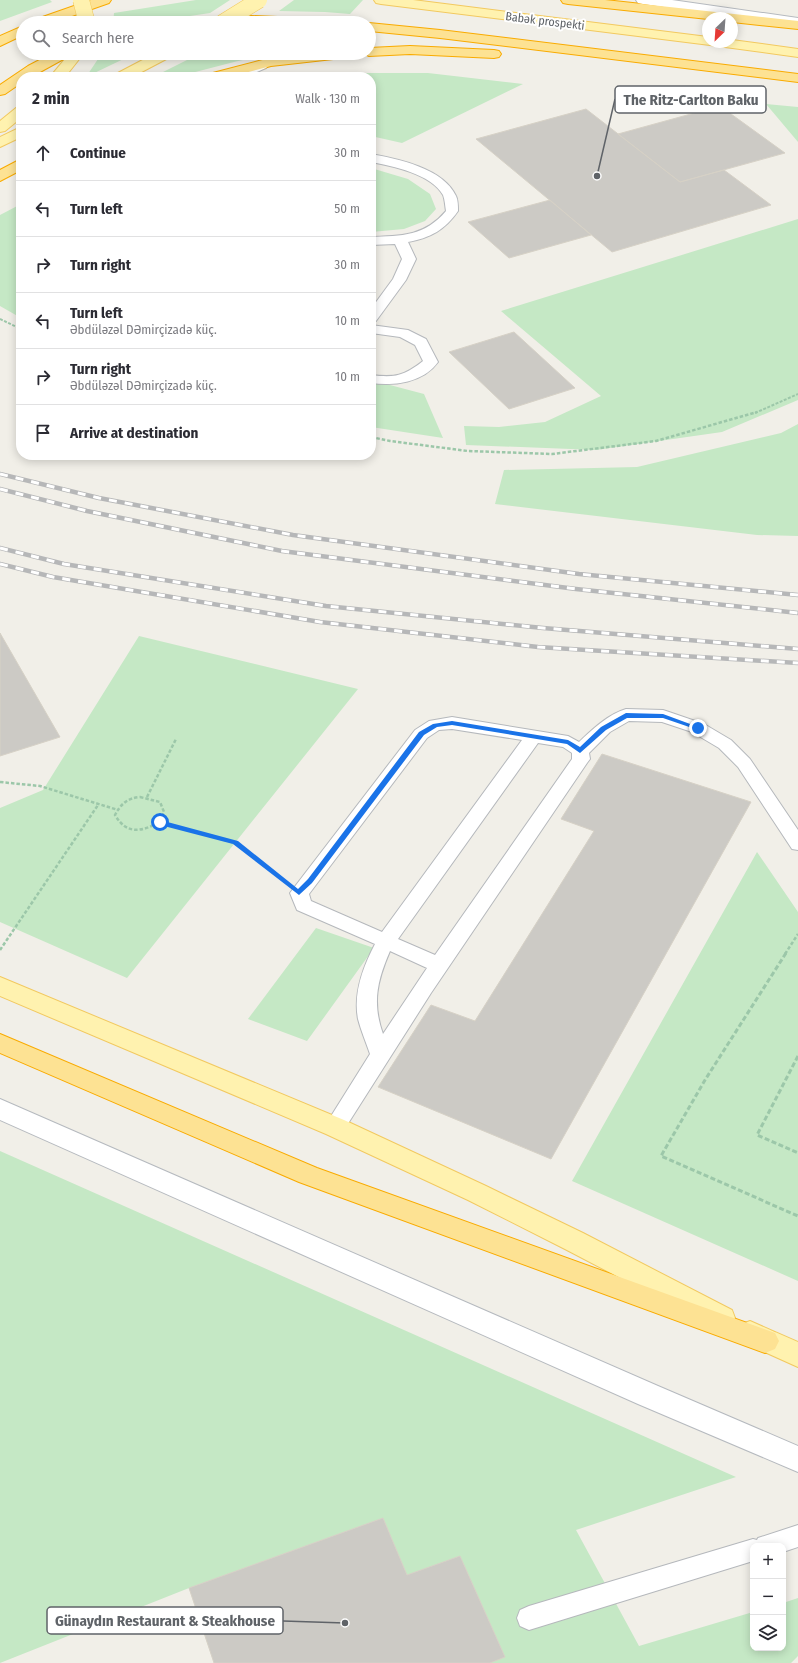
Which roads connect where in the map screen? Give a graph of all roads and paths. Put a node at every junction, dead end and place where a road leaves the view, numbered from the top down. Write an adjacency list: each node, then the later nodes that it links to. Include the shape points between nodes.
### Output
1 (81, 0): 10 (main road, bridge)
2 (104, 0): 9 (highway)
3 (258, 0): 11 (main road, bridge)
4 (381, 0): 16 (main road, Babək prospekti)
5 (568, 0): 13 (highway)
6 (643, 0): 8 (main road)
7 (660, 0): 8 (main road)
8 (697, 7): 12 (main road)
9 (59, 16)
10 (86, 16)
11 (233, 16)
12 (798, 22)
13 (798, 25)
14 (376, 27): 31 (highway)
15 (16, 34): 17 (highway)
16 (702, 40)
17 (0, 42)
18 (738, 45): 20 (main road)
19 (376, 52): 31 (highway, via 477,52)
20 (798, 52)
21 (50, 60): 26 (highway)
22 (71, 60): 27 (main road)
23 (154, 60): 28 (main road)
24 (288, 60): 25 (highway)
25 (270, 62): 29 (highway); 30 (lane)
26 (28, 72)
27 (61, 72)
28 (131, 72)
29 (233, 72)
30 (247, 72)
31 (798, 79)
32 (16, 80): 33 (highway)
33 (0, 90)
34 (16, 115): 35 (main road)
35 (0, 128)
36 (16, 134): 37 (main road)
37 (0, 143)
38 (376, 159): 41 (lane, via 412,168 436,182 450,196 452,211 444,223 426,234)
39 (16, 167): 40 (highway)
40 (0, 176)
41 (400, 240): 42 (lane); 43 (lane, via 410,259 399,280)
42 (376, 241)
43 (376, 311)
44 (0, 319): 45 (path)
45 (16, 327)
46 (376, 330): 47 (lane, via 403,333 421,342 431,362 413,376 388,381)
47 (376, 380)
48 (798, 394): 49 (path, via 753,414 656,441 552,454 468,451)
49 (376, 438)
50 (533, 737): 52 (lane, via 568,742); 59 (lane, via 452,723 435,725 421,734); 61 (lane)
51 (176, 739): 54 (path)
52 (580, 751): 58 (lane, via 604,728 626,716 663,716 698,728 725,744 744,763); 63 (lane, via 581,759)
53 (0, 782): 55 (path, via 40,786)
54 (147, 797): 56 (path, via 132,797 120,804); 57 (path, via 160,802 164,812)
55 (98, 805): 56 (path); 62 (path)
56 (118, 810): 57 (path, via 115,815 120,824 132,830 147,829)
57 (160, 822): 59 (path, via 235,843)
58 (798, 844)
59 (299, 892): 61 (lane, via 304,905)
60 (798, 934): 71 (path, via 705,1080 661,1156)
61 (386, 941): 63 (lane); 66 (lane, via 374,966 368,989 368,1017)
62 (0, 950)
63 (439, 965): 66 (lane)
64 (0, 986): 69 (main road)
65 (0, 1043): 72 (highway, via 308,1175)
66 (380, 1054): 69 (lane)
67 (798, 1056): 70 (path, via 757,1135)
68 (0, 1109): 75 (main road)
69 (335, 1127): 72 (main road, via 574,1241)
70 (798, 1153)
71 (798, 1216)
72 (765, 1341): 73 (main road); 74 (main road)
73 (798, 1355)
74 (798, 1362)
75 (798, 1459)
76 (798, 1536): 77 (lane)
77 (776, 1543)
78 (750, 1551): 79 (lane)
79 (529, 1618)

